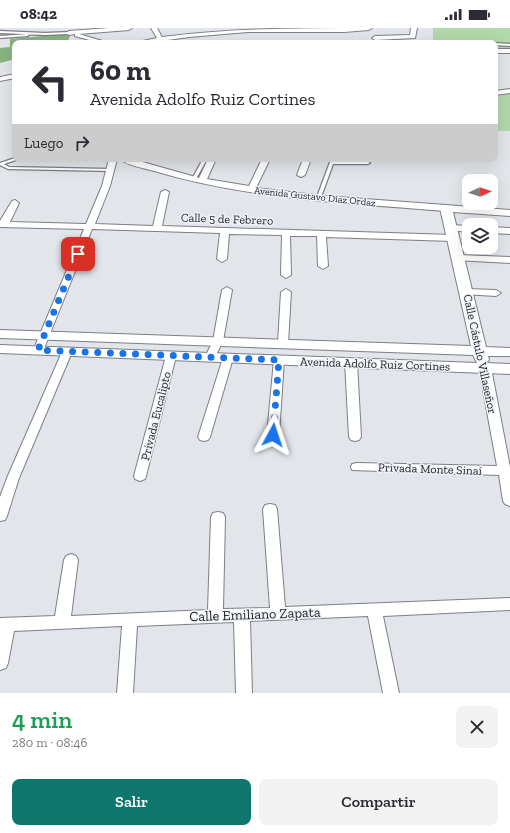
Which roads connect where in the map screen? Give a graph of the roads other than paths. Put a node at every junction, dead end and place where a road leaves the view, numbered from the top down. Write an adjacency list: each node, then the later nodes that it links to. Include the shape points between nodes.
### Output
1 (124, 28): 2 (street); 6 (street)
2 (129, 28)
3 (154, 28): 12 (street)
4 (368, 28): 5 (street, via 375,40 412,37); 13 (street, via 248,30)
5 (414, 28)
6 (113, 29): 8 (street)
7 (0, 32): 9 (lane)
8 (69, 33): 9 (lane); 11 (street)
9 (45, 34): 10 (lane)
10 (0, 37)
11 (95, 40)
12 (159, 40)
13 (168, 40)
14 (498, 44): 15 (lane)
15 (510, 45)
16 (498, 51): 17 (street)
17 (510, 52)
18 (12, 77): 19 (street)
19 (0, 79)
20 (510, 91): 21 (street)
21 (498, 93)
22 (12, 159): 23 (lane)
23 (1, 160): 31 (lane, via 2,166 8,168)
24 (112, 162): 31 (street)
25 (139, 162): 33 (street, Avenida Gustavo Díaz Ordaz)
26 (205, 162): 33 (lane)
27 (210, 162): 33 (street)
28 (265, 162): 34 (street)
29 (307, 162): 32 (street)
30 (368, 163): 36 (lane, via 331,163)
31 (110, 170): 41 (street)
32 (301, 175)
33 (198, 180): 34 (street, Avenida Gustavo Díaz Ordaz)
34 (251, 190): 36 (street, Avenida Gustavo Díaz Ordaz)
35 (165, 192): 42 (street)
36 (319, 197): 38 (street, Avenida Gustavo Díaz Ordaz)
37 (15, 204): 40 (street)
38 (446, 208): 39 (street, Avenida Gustavo Díaz Ordaz); 48 (street, Calle Cástulo Villaseñor)
39 (510, 213)
40 (2, 224): 41 (street, Calle 5 de Febrero)
41 (89, 227): 42 (street, Calle 5 de Febrero); 60 (street)
42 (157, 229): 44 (street, Calle 5 de Febrero)
43 (498, 230): 46 (street)
44 (225, 231): 47 (street, Calle 5 de Febrero); 51 (street)
45 (462, 231): 48 (street, Calle 5 de Febrero)
46 (510, 231)
47 (286, 233): 49 (street, Calle 5 de Febrero); 54 (street)
48 (452, 233): 49 (street, Calle 5 de Febrero); 50 (street, Calle Cástulo Villaseñor)
49 (321, 234): 53 (street)
50 (458, 258): 52 (street); 57 (street, Calle Cástulo Villaseñor)
51 (222, 259)
52 (510, 260)
53 (323, 266)
54 (286, 275)
55 (227, 290): 61 (street)
56 (286, 292): 62 (street)
57 (466, 292): 58 (street); 65 (street, Calle Cástulo Villaseñor)
58 (496, 293)
59 (0, 334): 60 (street, Avenida Adolfo Ruiz Cortines)
60 (45, 334): 61 (street, Avenida Adolfo Ruiz Cortines); 64 (street)
61 (218, 341): 62 (street, Avenida Adolfo Ruiz Cortines); 69 (street)
62 (283, 343): 65 (street, Avenida Adolfo Ruiz Cortines)
63 (0, 349): 64 (street, Avenida Adolfo Ruiz Cortines)
64 (38, 350): 66 (street, Avenida Adolfo Ruiz Cortines)
65 (480, 351): 67 (street, Avenida Adolfo Ruiz Cortines); 73 (street, Calle Cástulo Villaseñor)
66 (67, 352): 68 (street, Avenida Adolfo Ruiz Cortines); 83 (street, via 13,478)
67 (510, 352)
68 (171, 356): 69 (street, Avenida Adolfo Ruiz Cortines); 79 (street, Privada Eucalipto)
69 (210, 357): 70 (street, Avenida Adolfo Ruiz Cortines)
70 (228, 358): 71 (street, Avenida Adolfo Ruiz Cortines); 76 (street)
71 (279, 360): 72 (street, Avenida Adolfo Ruiz Cortines); 75 (street)
72 (351, 362): 73 (street, Avenida Adolfo Ruiz Cortines); 77 (street)
73 (484, 368): 74 (street, Avenida Adolfo Ruiz Cortines); 80 (street, Calle Cástulo Villaseñor)
74 (510, 369)
75 (273, 435)
76 (204, 437)
77 (355, 437)
78 (357, 467): 80 (street, Privada Monte Sinaí)
79 (140, 476)
80 (506, 478): 81 (street, Calle Cástulo Villaseñor)
81 (510, 501)
82 (270, 509): 89 (street)
83 (0, 516)
84 (218, 517): 88 (street)
85 (71, 560): 92 (street)
86 (510, 604): 87 (street, Calle Emiliano Zapata)
87 (374, 609): 89 (street, Calle Emiliano Zapata); 97 (street)
88 (215, 610): 90 (street, Calle Emiliano Zapata); 91 (street, Calle Emiliano Zapata)
89 (278, 613): 90 (street, Calle Emiliano Zapata)
90 (242, 615): 96 (street)
91 (130, 619): 92 (street, Calle Emiliano Zapata); 95 (street)
92 (62, 622): 93 (street, Calle Emiliano Zapata)
93 (3, 624): 94 (street)
94 (0, 663)
95 (125, 693)
96 (244, 693)
97 (391, 693)

